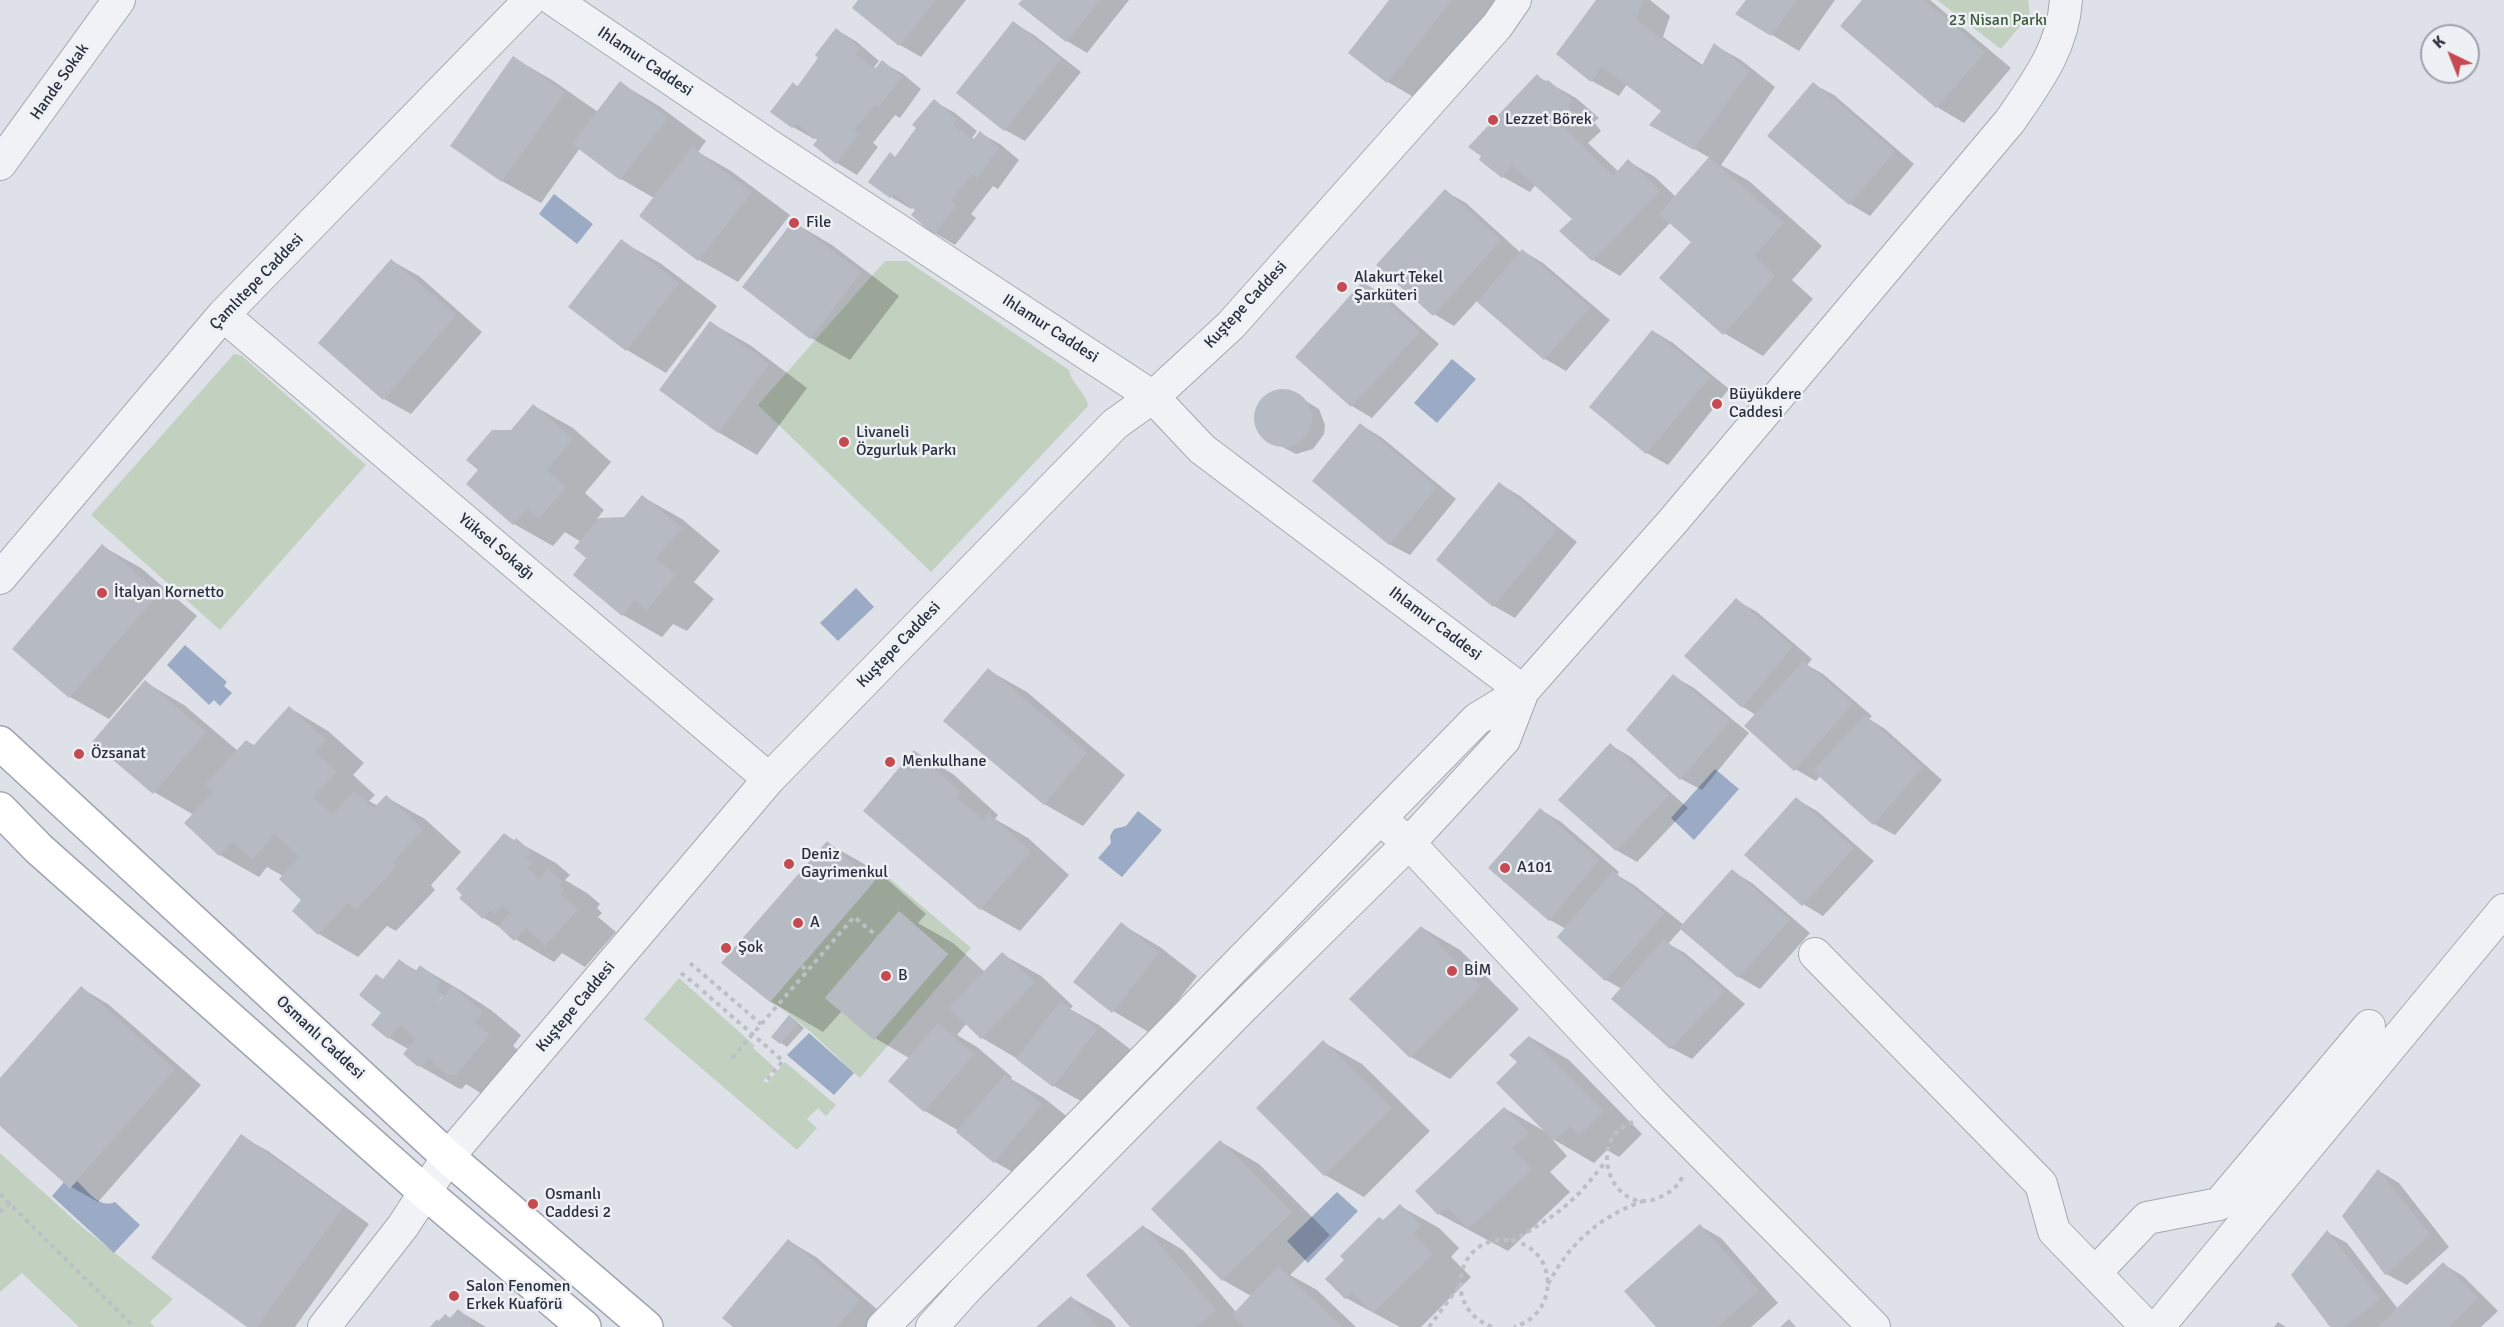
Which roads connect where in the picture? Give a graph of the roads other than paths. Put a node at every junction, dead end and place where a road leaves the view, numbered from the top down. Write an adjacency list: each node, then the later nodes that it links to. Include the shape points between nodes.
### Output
1 (119, 0): 6 (street, Hande Sokak)
2 (530, 0): 7 (street, Çamlıtepe Caddesi)
3 (554, 0): 8 (street, Ihlamur Caddesi)
4 (1515, 0): 8 (street, Kuştepe Caddesi, via 1497,26 1230,325)
5 (2066, 0): 10 (street, via 2065,19 2051,61 2010,121 1674,520)
6 (0, 164)
7 (223, 315): 9 (street, Çamlıtepe Caddesi); 12 (street, Yüksel Sokağı)
8 (1153, 397): 10 (street, Ihlamur Caddesi, via 1202,449); 12 (street, Kuştepe Caddesi, via 1115,424)
9 (0, 578)
10 (1523, 690): 14 (street, via 1477,719); 15 (street, via 1504,740)
11 (0, 742): 19 (main road, Osmanlı Caddesi)
12 (769, 779): 19 (street, Kuştepe Caddesi)
13 (0, 809): 20 (main road, via 39,849)
14 (1380, 818): 15 (street); 25 (street)
15 (1408, 843): 26 (street); 27 (street, via 1653,1104)
16 (2504, 910): 29 (street)
17 (1815, 954): 21 (street, via 2041,1184 2054,1231)
18 (2369, 1026): 21 (street, via 2218,1204 2147,1218)
19 (448, 1157): 20 (street, Kuştepe Caddesi); 24 (main road, Osmanlı Caddesi)
20 (426, 1193): 22 (street, Kuştepe Caddesi); 23 (main road)
21 (2095, 1273): 28 (street)
22 (324, 1327)
23 (584, 1327)
24 (646, 1327)
25 (883, 1327)
26 (932, 1327)
27 (1874, 1327)
28 (2147, 1327)
29 (2158, 1327)

